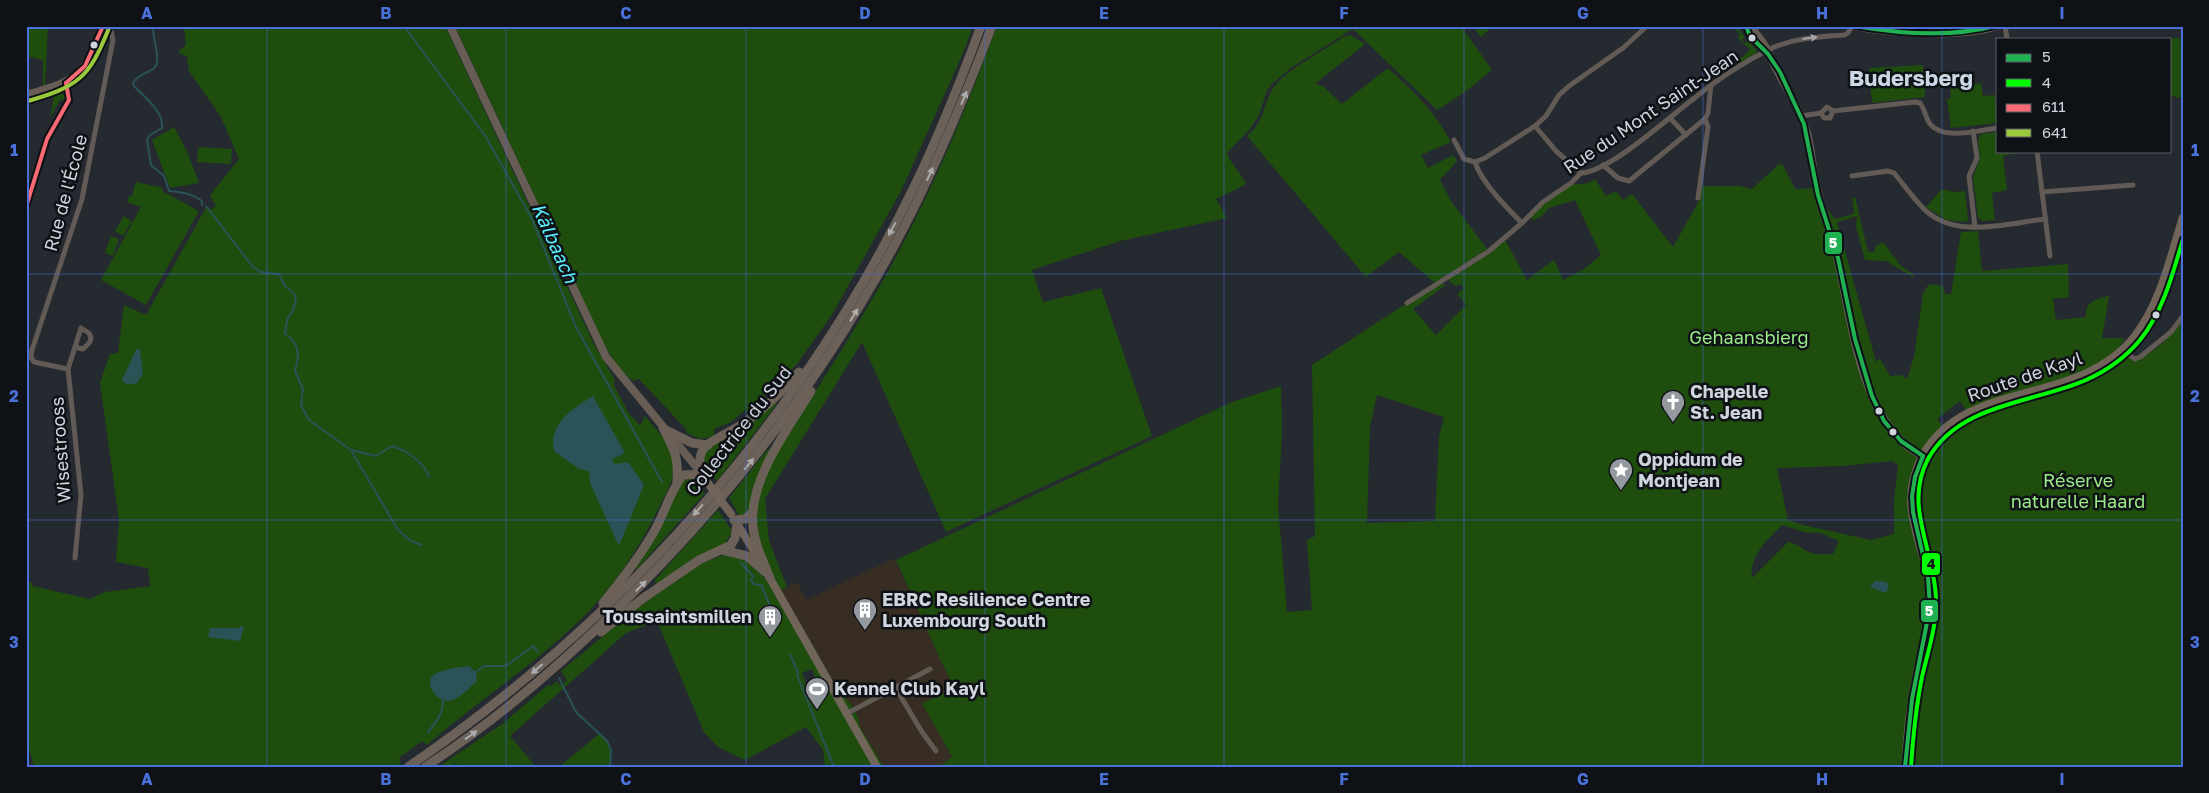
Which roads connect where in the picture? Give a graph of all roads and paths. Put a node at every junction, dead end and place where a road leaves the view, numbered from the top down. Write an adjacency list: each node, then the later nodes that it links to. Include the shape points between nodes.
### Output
1 (103, 26): 12 (main road, via 89,61)
2 (110, 26): 43 (street, Rue de l'École, via 113,40 87,179 31,357 34,362)
3 (450, 26): 44 (main road, via 606,357)
4 (981, 26): 39 (highway, Collectrice du Sud, one-way to 39, via 915,186 876,259)
5 (992, 26): 42 (highway, Collectrice du Sud, one-way to 5, via 869,291 916,205)
6 (1646, 26): 18 (street, via 1623,48 1559,95 1546,116)
7 (1746, 26): 11 (main road, via 1750,36)
8 (1751, 26): 11 (main road)
9 (1853, 26): 10 (main road, via 1900,32 1970,32); 11 (street, Rue du Mont Saint-Jean, one-way to 9, via 1792,41 1844,35)
10 (1996, 26)
11 (1766, 51): 13 (street, Rue du Mont Saint-Jean); 15 (main road)
12 (66, 83): 14 (main road); 31 (street, via 69,100 47,139)
13 (1711, 85): 16 (street, Rue du Mont Saint-Jean); 17 (street)
14 (26, 95)
15 (1801, 116): 20 (street, via 1821,113 1826,107 1833,111 1914,102 1920,103 1925,118 1940,131); 46 (main road, via 1865,380 1895,435 1905,446)
16 (1670, 118): 21 (street); 25 (street, Rue du Mont Saint-Jean)
17 (1705, 119): 21 (street); 30 (street, via 1708,127)
18 (1535, 126): 24 (street); 26 (street)
19 (1996, 128): 20 (street)
20 (1973, 131): 35 (street, via 1977,158 1969,176)
21 (1686, 135): 25 (street, via 1629,181 1618,178)
22 (1454, 140): 24 (street, via 1464,159)
23 (2037, 152): 29 (street)
24 (1475, 162): 34 (street, via 1503,203)
25 (1603, 166): 26 (street, Rue du Mont Saint-Jean)
26 (1581, 173): 34 (street, Rue du Mont Saint-Jean)
27 (1852, 176): 35 (street, via 1894,173 1924,209 1936,218 1952,225)
28 (2133, 185): 29 (street)
29 (2042, 192): 33 (street)
30 (1698, 198)
31 (26, 208)
32 (2183, 217): 41 (main road, Route de Kayl, via 2156,300 2138,332)
33 (2046, 219): 35 (street); 36 (street)
34 (1522, 223): 37 (street, Rue du Mont Saint-Jean, via 1470,265)
35 (1975, 227)
36 (2050, 256)
37 (1408, 303)
38 (2183, 316): 41 (street, via 2171,332 2140,357 2134,359)
39 (823, 346): 45 (highway, via 788,386 762,409); 54 (highway, Collectrice du Sud, one-way to 54, via 770,422 721,484 642,571)
40 (75, 347): 43 (street, Wisestrooss)
41 (2121, 350): 46 (main road, Route de Kayl, via 2085,375 1967,412 1939,434)
42 (828, 356): 49 (highway, via 821,375 767,466); 55 (highway, Collectrice du Sud, one-way to 42, via 691,534 763,448)
43 (68, 370): 52 (street, Wisestrooss, via 81,495)
44 (663, 428): 45 (highway, via 692,444); 47 (main road); 48 (highway, via 676,451 679,466)
45 (708, 444): 47 (highway, via 699,462)
46 (1923, 456): 63 (main road, Route de Kayl, via 1913,486 1911,512 1928,579 1929,616 1911,706)
47 (703, 476): 48 (highway, via 683,475); 50 (main road, bridge)
48 (677, 482): 54 (highway, via 642,551)
49 (752, 513): 50 (highway, via 745,519); 53 (highway, via 755,539)
50 (734, 519): 51 (highway, via 735,538); 53 (main road)
51 (722, 550): 53 (highway, via 747,556); 55 (highway, via 699,560)
52 (76, 558)
53 (770, 578): 58 (main road)
54 (574, 637): 60 (highway, Collectrice du Sud, one-way to 60, via 483,712)
55 (569, 657): 61 (highway, Collectrice du Sud, one-way to 55, via 474,733)
56 (930, 668): 57 (street)
57 (895, 687): 58 (street); 59 (street)
58 (845, 714): 62 (main road)
59 (936, 751)
60 (408, 767)
61 (425, 767)
62 (877, 767)
63 (1905, 767)

